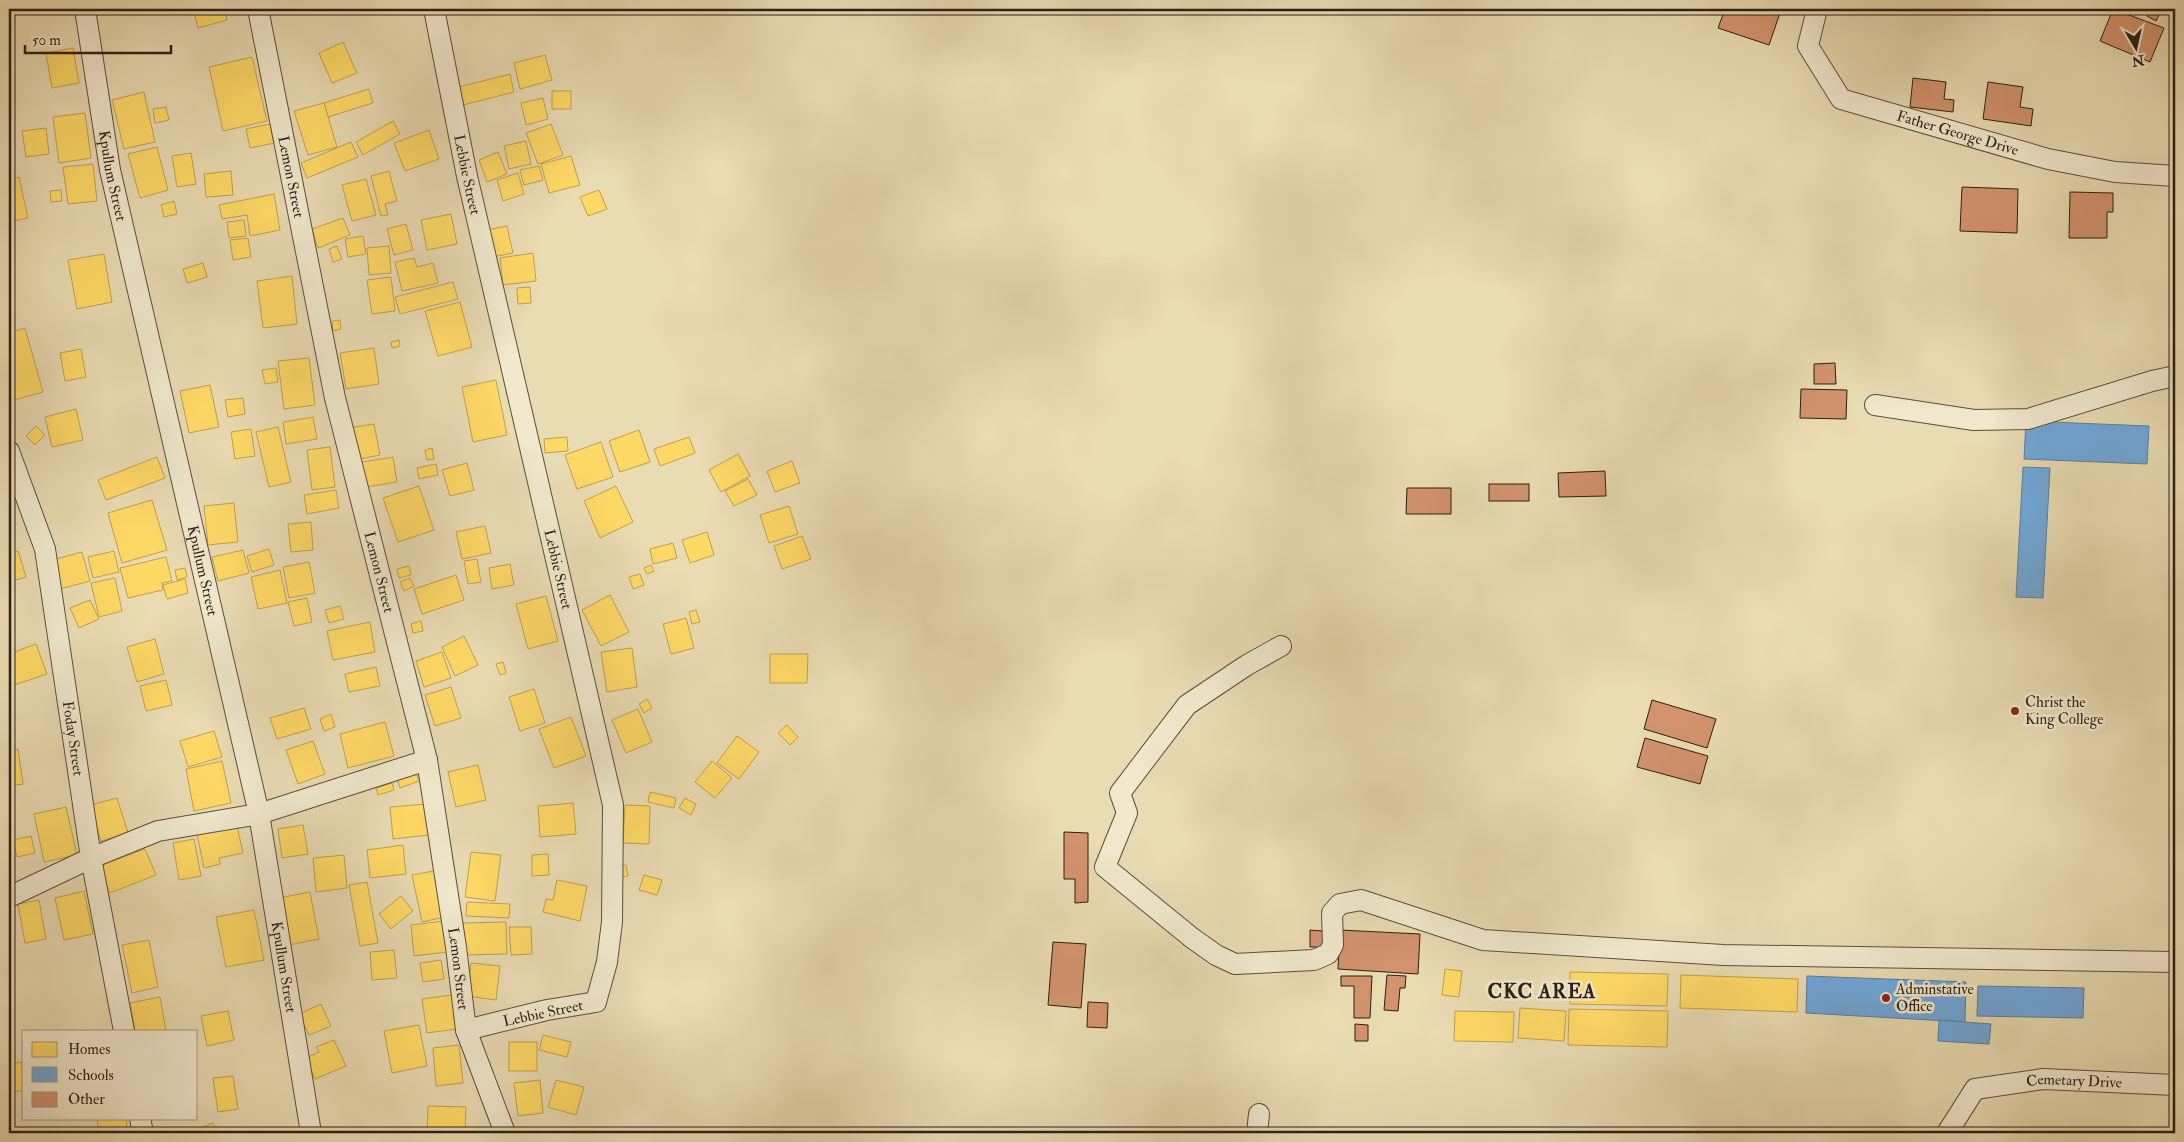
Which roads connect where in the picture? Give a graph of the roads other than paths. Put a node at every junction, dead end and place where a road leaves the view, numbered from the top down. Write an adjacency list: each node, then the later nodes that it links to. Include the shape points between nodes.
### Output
1 (85, 9): 11 (street, Kpullum Street, via 110,170)
2 (258, 9): 10 (street, Lemon Street, via 335,398)
3 (434, 9): 16 (street, Lebbie Street, via 467,176 613,805 612,922 607,962 596,1002)
4 (1817, 9): 5 (street, Father George Drive, via 1808,46 1841,100 2048,159 2115,172)
5 (2175, 176)
6 (2175, 376): 7 (street, via 2028,419 1974,420)
7 (1875, 405)
8 (9, 451): 12 (street, Foday Street, via 45,549)
9 (1281, 646): 14 (street, via 1187,705 1120,793 1127,813 1105,867 1192,938 1235,964 1314,960 1328,954 1333,945 1332,913 1340,904 1361,900 1482,940 1723,955)
10 (427, 760): 11 (street); 16 (street, Lemon Street)
11 (259, 814): 12 (street, via 158,831); 20 (street, Kpullum Street)
12 (91, 858): 13 (street); 15 (street, Foday Street)
13 (9, 897)
14 (2175, 962)
15 (124, 1030)
16 (466, 1030): 21 (street, Lemon Street)
17 (2175, 1084): 22 (street, Cemetary Drive, via 2043,1078 1975,1088)
18 (140, 1120): 19 (street)
19 (143, 1133)
20 (311, 1133)
21 (504, 1133)
22 (1947, 1133)

